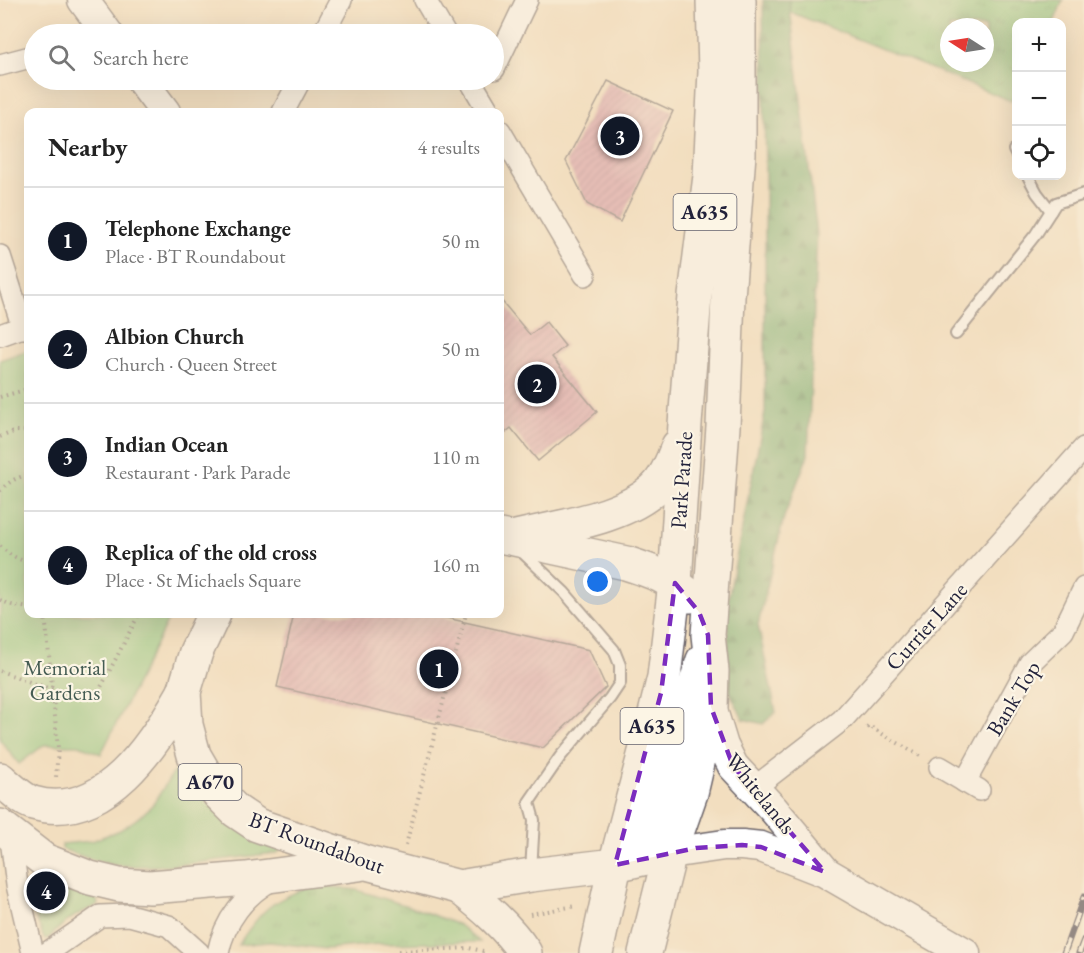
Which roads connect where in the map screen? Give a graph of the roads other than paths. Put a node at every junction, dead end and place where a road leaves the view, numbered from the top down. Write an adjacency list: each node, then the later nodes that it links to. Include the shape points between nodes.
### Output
1 (83, 0): 7 (main road)
2 (341, 0): 8 (street)
3 (425, 0): 9 (street)
4 (527, 0): 10 (street)
5 (713, 0): 27 (highway, Park Parade / A635, via 715,71 710,176)
6 (739, 0): 33 (highway, Park Parade / A635, via 739,154)
7 (101, 24)
8 (328, 24)
9 (439, 24)
10 (504, 48)
11 (24, 59): 12 (street)
12 (0, 65)
13 (148, 90): 15 (main road)
14 (295, 90): 16 (street)
15 (162, 108)
16 (285, 108)
17 (504, 138): 22 (street)
18 (1030, 180): 20 (lane)
19 (1084, 194): 20 (lane, via 1056,203)
20 (1051, 211): 25 (lane)
21 (0, 256): 23 (street)
22 (585, 275)
23 (24, 322)
24 (24, 328): 26 (street)
25 (956, 334)
26 (0, 335)
27 (685, 424): 29 (highway, A635, via 668,471 641,499 599,517); 30 (highway, Park Parade / A635)
28 (1083, 452): 38 (street, Currier Lane, via 842,720)
29 (504, 537): 30 (highway, via 626,563); 45 (lane, via 564,592 614,650 620,665 620,683 529,802 534,820)
30 (675, 583): 33 (highway, via 699,612); 42 (highway, Park Parade / A635, via 661,693)
31 (1084, 588): 36 (street, Bank Top, via 1063,631 1030,663 972,786)
32 (212, 618): 34 (highway, BT Roundabout / A670)
33 (709, 638): 35 (highway, Park Parade); 42 (highway, via 649,832 634,853)
34 (184, 692): 37 (highway, A670, via 141,757 109,788 92,798 72,805 32,803); 41 (highway, BT Roundabout / A670, via 186,725 194,755 219,794 236,811 257,825)
35 (711, 707): 38 (main road, Whitelands, via 733,766); 40 (highway, Park Parade, via 691,793)
36 (940, 768)
37 (0, 779)
38 (753, 788): 44 (main road, Whitelands)
39 (5, 829): 43 (highway, A670, via 44,860 119,885 150,887); 47 (street)
40 (670, 853): 42 (highway, BT Roundabout); 44 (main road, Whitelands, via 716,846 761,847); 53 (highway, Park Parade)
41 (367, 863): 43 (highway, A670); 46 (highway, BT Roundabout / A670)
42 (615, 865): 45 (highway, BT Roundabout / A670); 52 (highway, Park Parade / A635)
43 (288, 872): 50 (street, via 253,892 240,906 228,923)
44 (825, 872): 54 (main road, Whitelands)
45 (531, 875): 46 (highway, BT Roundabout / A670)
46 (459, 887): 51 (highway, via 492,915)
47 (33, 953)
48 (47, 953): 49 (street, via 99,916 129,915 169,926)
49 (199, 953)
50 (218, 953)
51 (525, 953)
52 (596, 953)
53 (645, 953)
54 (965, 953)

